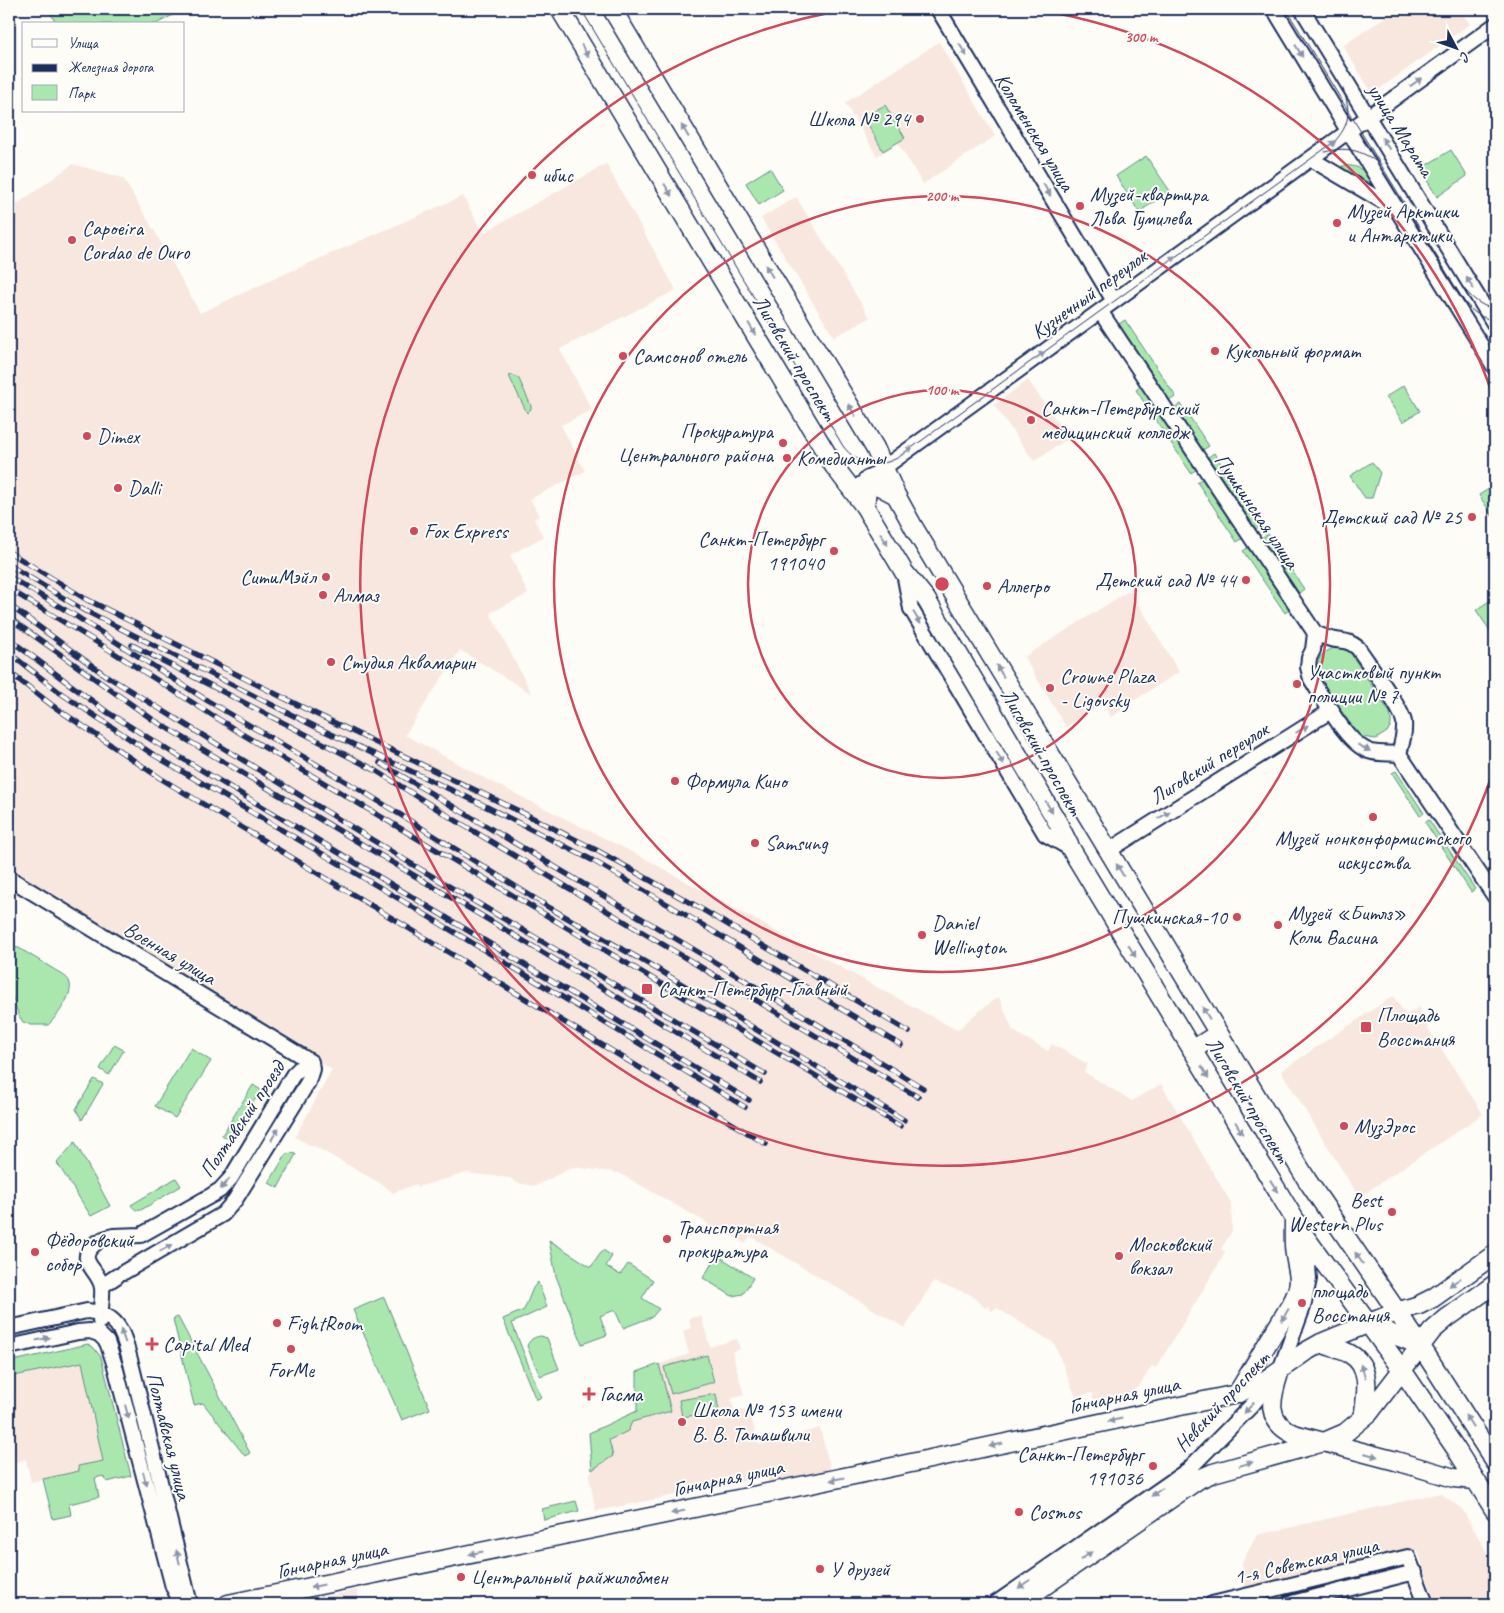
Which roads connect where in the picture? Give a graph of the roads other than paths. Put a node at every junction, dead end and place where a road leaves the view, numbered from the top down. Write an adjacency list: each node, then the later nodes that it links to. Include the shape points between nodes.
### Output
1 (560, 9): 19 (main road, Лиговский проспект, one-way to 19, via 834,466)
2 (612, 9): 17 (main road, Лиговский проспект, one-way to 2, via 875,448)
3 (938, 9): 11 (street, Коломенская улица, one-way to 11)
4 (1274, 9): 8 (street, one-way to 8)
5 (1302, 9): 7 (street, улица Марата)
6 (1495, 25): 7 (street, Кузнечный переулок, one-way to 6)
7 (1369, 117): 8 (street, Кузнечный переулок); 13 (street, улица Марата, one-way to 7)
8 (1348, 131): 9 (street, Кузнечный переулок, one-way to 8); 10 (street)
9 (1310, 158): 10 (street); 11 (street, Кузнечный переулок, one-way to 9)
10 (1396, 209): 15 (street)
11 (1114, 301): 12 (street, Кузнечный переулок)
12 (1100, 311): 17 (street, Кузнечный переулок, one-way to 12); 22 (street, Пушкинская улица)
13 (1493, 317): 15 (street)
14 (1495, 334): 15 (street)
15 (1476, 337): 16 (street)
16 (1495, 368)
17 (883, 468): 18 (street, Кузнечный переулок); 20 (main road, Лиговский проспект)
18 (868, 480): 19 (street, Кузнечный переулок); 20 (main road); 21 (main road)
19 (853, 490): 21 (main road, Лиговский проспект)
20 (896, 495): 27 (main road, Лиговский проспект, one-way to 20)
21 (865, 507): 31 (main road, Лиговский проспект, one-way to 31, via 904,572 926,599)
22 (1315, 633): 23 (street); 24 (street)
23 (1330, 639): 24 (street); 26 (street, via 1342,639 1358,648 1398,708 1404,730)
24 (1313, 650): 25 (street, via 1308,667 1311,679)
25 (1332, 710): 26 (street, one-way to 26, via 1351,740 1361,748 1373,753); 27 (street, Лиговский переулок, one-way to 25)
26 (1396, 749): 29 (street)
27 (1108, 851): 30 (main road, Лиговский проспект, one-way to 27)
28 (9, 878): 32 (street, Военная улица)
29 (1495, 897)
30 (1218, 1034): 31 (main road); 38 (main road, Лиговский проспект, one-way to 30, via 1307,1180)
31 (1192, 1050): 33 (main road, Лиговский проспект, one-way to 33)
32 (311, 1062): 37 (street, Полтавский проезд, one-way to 32, via 227,1210 308,1082); 37 (street, Полтавский проезд, one-way to 37, via 294,1075 231,1178 220,1190 141,1235 114,1236 90,1248 87,1261)
33 (1294, 1218): 34 (main road, Лиговский проспект); 48 (main road, one-way to 48, via 1295,1254 1300,1278 1298,1289)
34 (1306, 1238): 40 (main road, Лиговский проспект); 46 (street, via 1307,1292)
35 (1495, 1254): 38 (main road, Невский проспект, one-way to 38, via 1433,1298)
36 (1495, 1284): 44 (main road, Невский проспект, via 1432,1330)
37 (102, 1286): 39 (street)
38 (1396, 1312): 40 (main road, Невский проспект); 44 (main road, Лиговский проспект)
39 (100, 1313): 41 (street, via 87,1312); 42 (street); 56 (street, Полтавская улица, one-way to 39, via 122,1332 114,1320)
40 (1367, 1324): 43 (main road, Невский проспект); 44 (main road); 47 (main road, Лиговский проспект)
41 (9, 1328)
42 (99, 1334): 45 (street, one-way to 42, via 78,1332); 55 (street, Полтавская улица, one-way to 55, via 110,1348 173,1587)
43 (1321, 1343): 46 (main road, Невский проспект); 49 (main road, one-way to 43, via 1367,1396 1360,1363 1351,1354)
44 (1420, 1346): 47 (main road, Невский проспект); 51 (main road, Лиговский проспект, one-way to 44)
45 (9, 1347)
46 (1280, 1370): 48 (main road); 50 (main road, via 1272,1402 1274,1418 1285,1431); 58 (street, Невский проспект, one-way to 58, via 1253,1404 1188,1470)
47 (1402, 1370): 49 (main road, Невский проспект); 52 (main road, Лиговский проспект)
48 (1237, 1394): 57 (main road, Гончарная улица, one-way to 57)
49 (1363, 1419): 50 (main road, Невский проспект, via 1345,1433)
50 (1324, 1442): 52 (main road, one-way to 52, via 1454,1478); 59 (main road, Невский проспект, one-way to 50, via 1199,1479)
51 (1495, 1462)
52 (1475, 1480): 53 (main road, Лиговский проспект)
53 (1495, 1511)
54 (1412, 1565): 60 (street, 1-я Советская улица); 61 (street, 1-я Советская улица); 62 (street)
55 (182, 1604)
56 (190, 1604)
57 (228, 1604)
58 (995, 1604)
59 (1018, 1604)
60 (1212, 1604)
61 (1288, 1604)
62 (1426, 1604)

